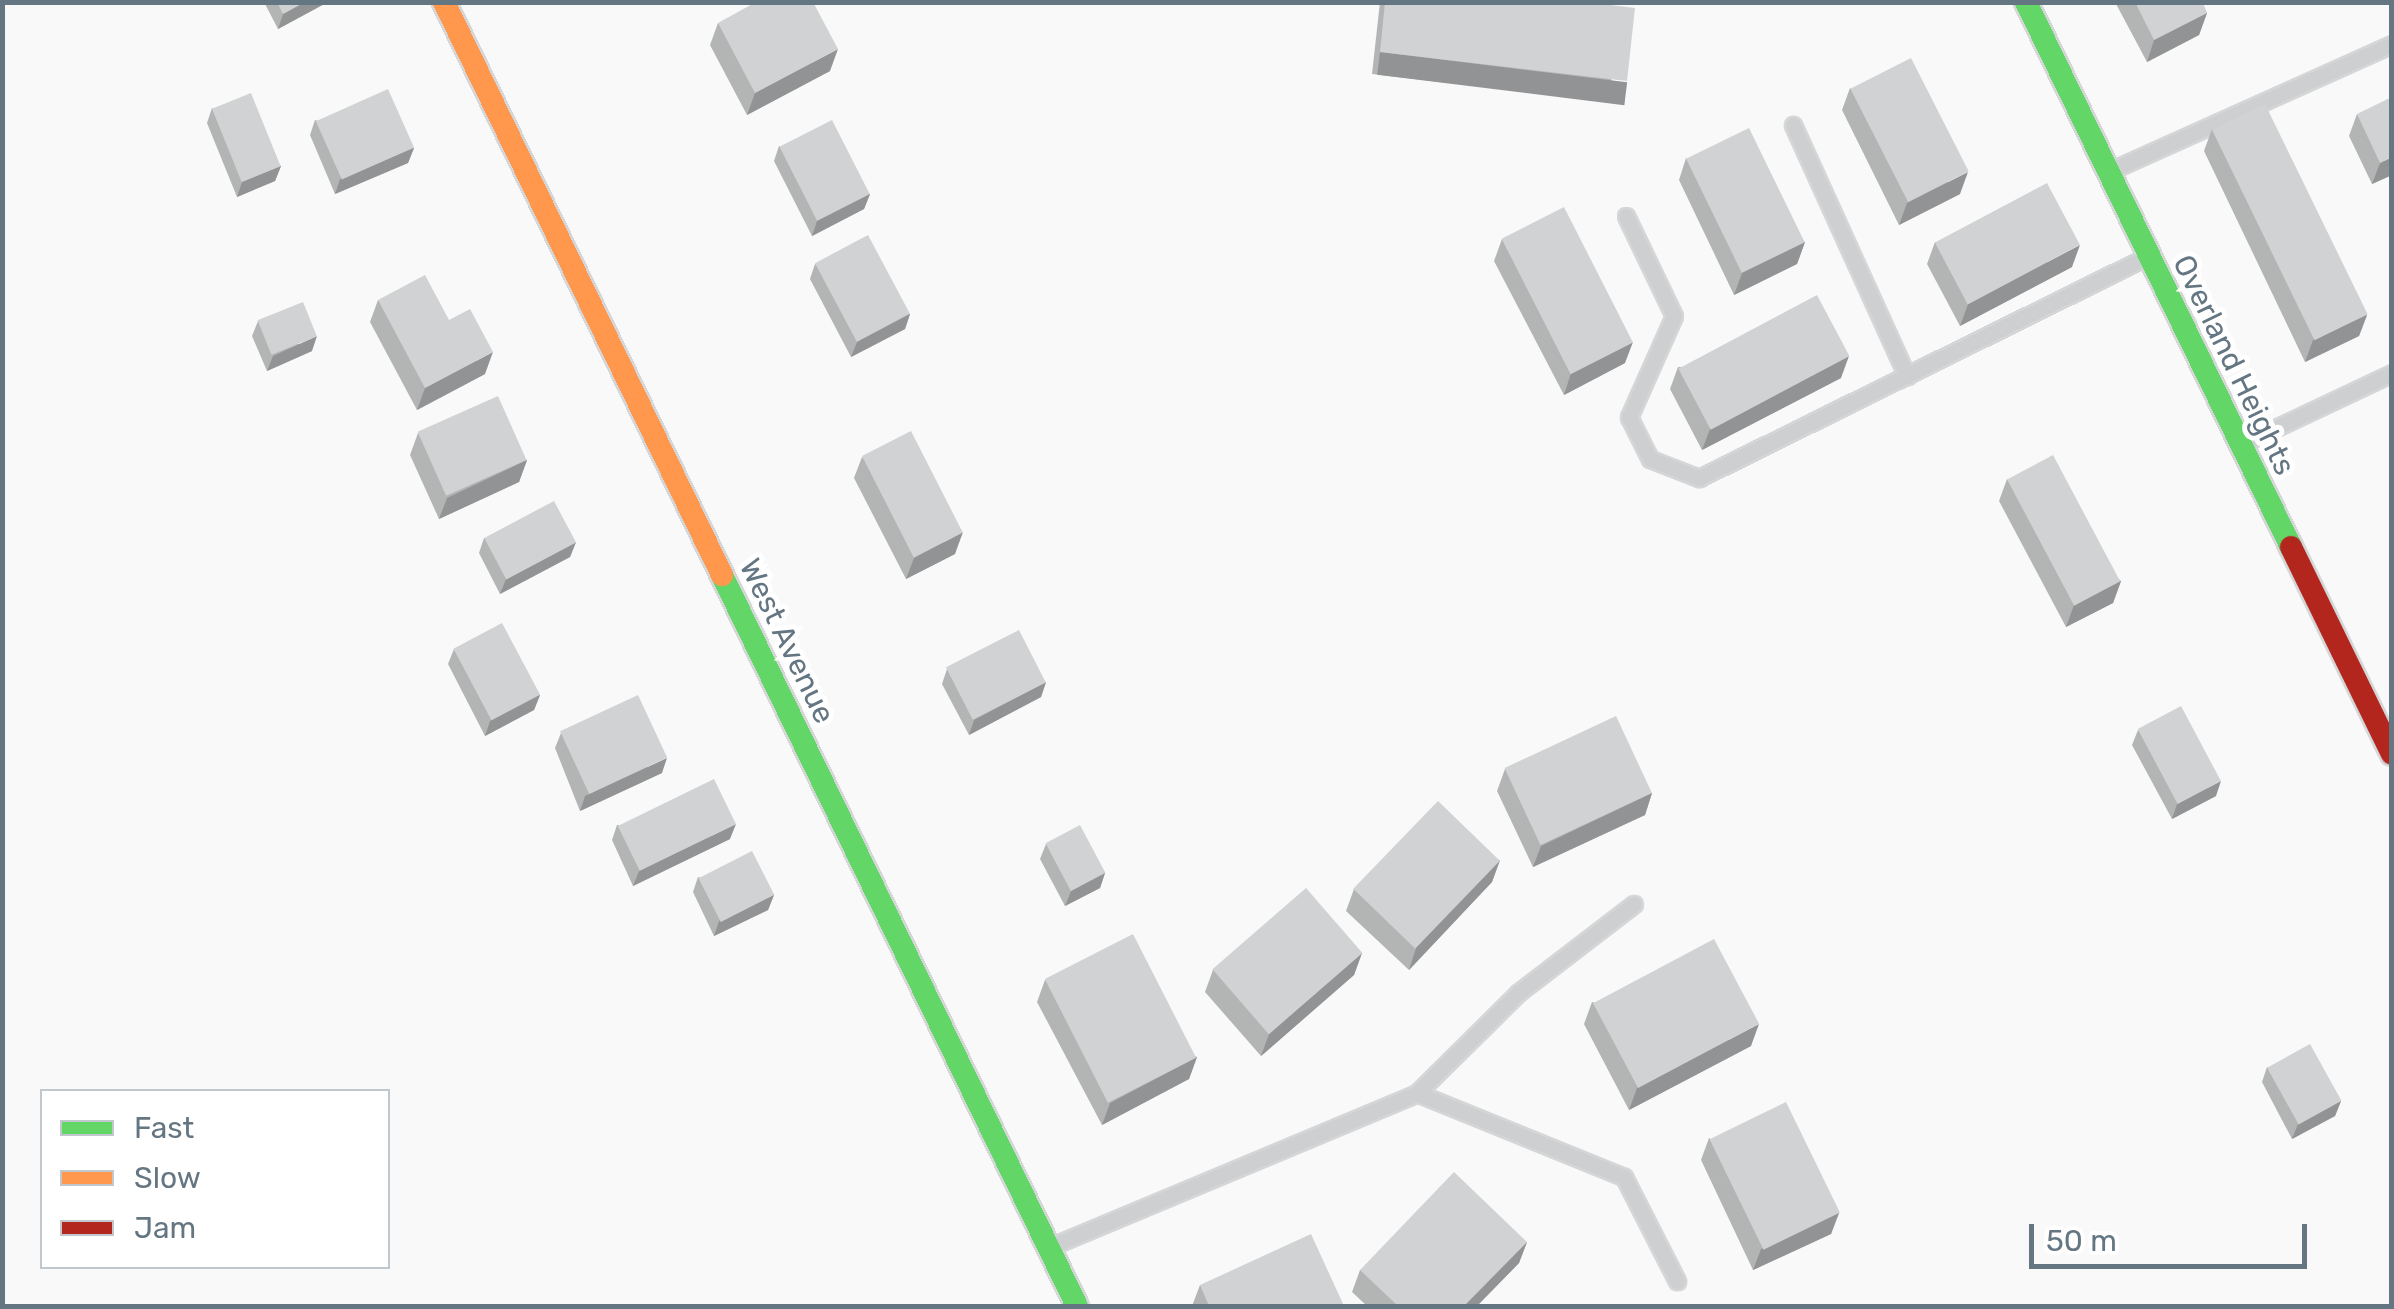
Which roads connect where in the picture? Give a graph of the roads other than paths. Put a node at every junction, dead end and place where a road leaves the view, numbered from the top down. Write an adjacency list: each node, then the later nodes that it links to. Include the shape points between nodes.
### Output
1 (444, 2): 14 (street, West Avenue)
2 (2026, 2): 5 (street, Overland Heights)
3 (2392, 44): 5 (lane)
4 (1793, 125): 9 (lane)
5 (2106, 173): 7 (street, Overland Heights)
6 (1626, 216): 9 (lane, via 1674,316 1629,417 1650,458 1699,478)
7 (2148, 257): 9 (lane); 10 (street, Overland Heights)
8 (2392, 372): 10 (lane)
9 (1906, 376)
10 (2240, 444): 11 (street, Overland Heights)
11 (2392, 754)
12 (1634, 904): 13 (lane, via 1518,993)
13 (1417, 1093): 14 (lane); 15 (lane, via 1624,1177)
14 (1048, 1247): 16 (street, West Avenue)
15 (1677, 1282)
16 (1077, 1306)

